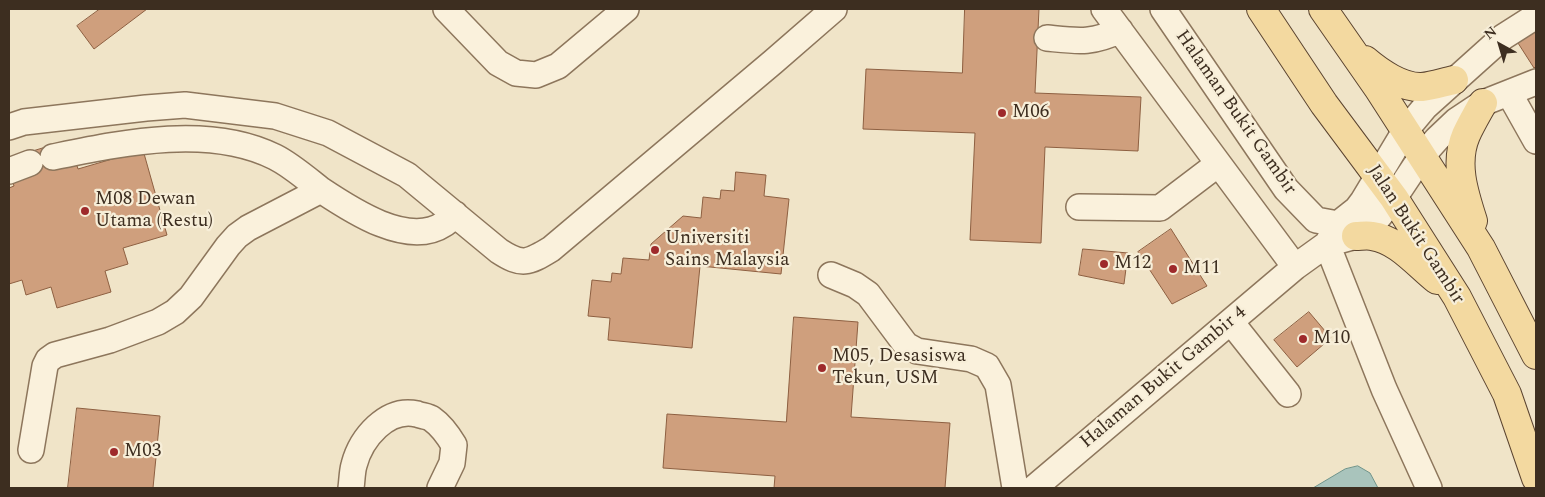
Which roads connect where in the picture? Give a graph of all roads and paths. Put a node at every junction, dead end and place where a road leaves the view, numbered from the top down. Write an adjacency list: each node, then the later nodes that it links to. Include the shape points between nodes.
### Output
1 (446, 9): 2 (street, via 498,63 516,74 536,75 558,66)
2 (626, 9)
3 (834, 9): 26 (street, via 533,261 514,261)
4 (1104, 9): 9 (street)
5 (1163, 9): 27 (street, Halaman Bukit Gambir, via 1286,189 1316,220)
6 (1261, 9): 22 (main road, Jalan Bukit Gambir, via 1324,104)
7 (1323, 9): 11 (main road)
8 (1536, 16): 12 (street, via 1503,37)
9 (1120, 30): 10 (street, via 1104,38 1084,41); 21 (street)
10 (1047, 38)
11 (1350, 47): 12 (main road, via 1373,67 1409,85 1421,87); 17 (main road)
12 (1454, 80): 17 (street)
13 (1536, 82): 14 (street)
14 (1509, 93): 15 (street); 18 (street)
15 (1483, 103): 19 (street, via 1456,121); 28 (main road, via 1461,152 1464,193)
16 (9, 127): 26 (street, via 24,122 184,106 275,116 328,133 407,175)
17 (1405, 131): 19 (main road); 22 (street)
18 (1536, 141)
19 (1422, 156): 24 (street); 28 (main road)
20 (30, 163): 23 (street, via 106,146 151,141 191,139 239,143 276,157)
21 (1218, 164): 25 (street, via 1160,208); 29 (street)
22 (1378, 176): 24 (main road, Jalan Bukit Gambir); 27 (street)
23 (322, 190): 26 (street, via 344,206 379,223 410,232 428,231 443,225); 35 (street, via 237,236 191,297 175,312 158,322 110,340 55,354 48,360 44,366)
24 (1394, 198): 27 (street, via 1373,224); 31 (main road, Jalan Bukit Gambir)
25 (1079, 207)
26 (455, 214)
27 (1340, 235): 29 (street, Halaman Bukit Gambir 4); 31 (main road, via 1372,236 1385,240); 41 (street, via 1384,388)
28 (1481, 248): 33 (main road)
29 (1295, 267): 32 (street, Halaman Bukit Gambir 4)
30 (831, 275): 39 (street, via 868,294 906,345 917,351 971,359 987,366 998,385)
31 (1457, 297): 36 (main road, Jalan Bukit Gambir, via 1507,394)
32 (1230, 322): 34 (street); 40 (street, Halaman Bukit Gambir 4)
33 (1536, 355)
34 (1288, 394)
35 (31, 450)
36 (1536, 478)
37 (351, 488): 38 (street, via 354,465 365,441 379,424 409,412 430,418 443,428 454,445 452,463)
38 (440, 488)
39 (1015, 488)
40 (1034, 488)
41 (1429, 488)

